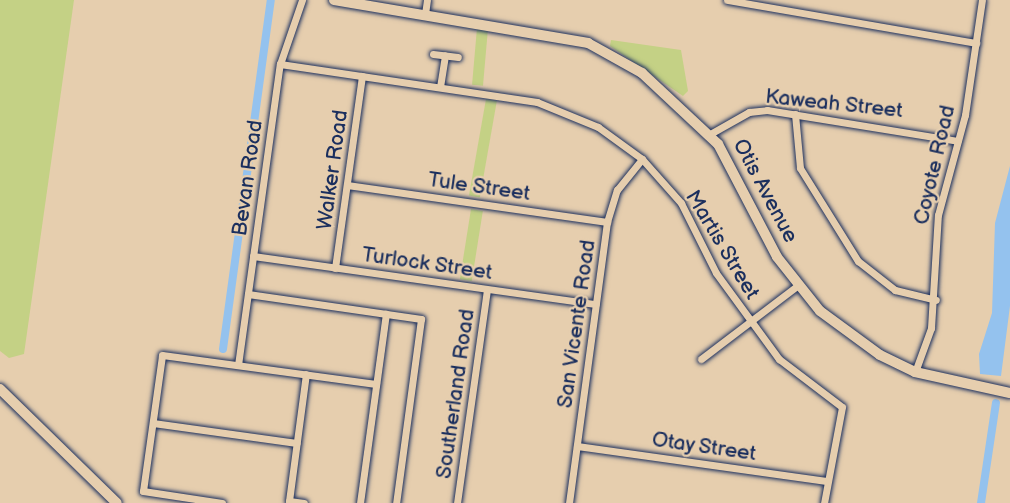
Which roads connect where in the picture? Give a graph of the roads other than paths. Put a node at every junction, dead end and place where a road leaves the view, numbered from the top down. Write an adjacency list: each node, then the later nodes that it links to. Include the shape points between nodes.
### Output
1 (302, 0): 11 (street, Bevan Road)
2 (334, 0): 6 (street, Otis Avenue)
3 (427, 0): 6 (street)
4 (728, 0): 7 (street)
5 (982, 0): 7 (street, Coyote Road)
6 (425, 14): 15 (street, Otis Avenue, via 588,43 642,73)
7 (976, 43): 16 (street, Coyote Road)
8 (434, 54): 9 (street)
9 (445, 55): 10 (street); 13 (street)
10 (458, 57)
11 (280, 64): 12 (street, Martis Street); 20 (street, Bevan Road)
12 (362, 76): 13 (street, Martis Street); 18 (street, Walker Road)
13 (440, 87): 17 (street, Martis Street, via 560,109 598,127)
14 (795, 114): 15 (street, Kaweah Street, via 749,112); 16 (street, Kaweah Street); 25 (street, via 800,168 858,261 895,290)
15 (710, 134): 22 (street, Otis Avenue)
16 (958, 141): 25 (street, Coyote Road, via 938,215)
17 (642, 159): 19 (street, San Vicente Road, via 617,190); 28 (street, Martis Street, via 681,203 716,273)
18 (347, 185): 19 (street, Tule Street); 21 (street, Walker Road)
19 (607, 222): 26 (street, San Vicente Road)
20 (254, 256): 21 (street, Turlock Street); 24 (street, Bevan Road)
21 (335, 268): 23 (street, Turlock Street)
22 (798, 285): 28 (street); 31 (street, Otis Avenue, via 846,333)
23 (487, 290): 26 (street, Turlock Street); 46 (street, Southerland Road)
24 (248, 294): 27 (street); 30 (street, Bevan Road)
25 (936, 300): 31 (street, Coyote Road)
26 (596, 304): 38 (street, San Vicente Road)
27 (386, 314): 33 (street); 45 (street, via 421,319)
28 (751, 323): 29 (street); 39 (street, Martis Street, via 779,360 842,407)
29 (701, 359)
30 (238, 364): 32 (street); 36 (street, via 162,355)
31 (915, 372): 35 (street, Otis Avenue)
32 (306, 374): 33 (street); 37 (street)
33 (376, 384): 44 (street)
34 (0, 389): 41 (street)
35 (1010, 393)
36 (153, 423): 37 (street); 42 (street, via 143,491)
37 (297, 443): 40 (street)
38 (577, 446): 39 (street, Otay Street); 47 (street, San Vicente Road)
39 (827, 481): 48 (street)
40 (287, 502): 43 (street)
41 (117, 503)
42 (222, 503)
43 (304, 503)
44 (360, 503)
45 (396, 503)
46 (457, 503)
47 (569, 503)
48 (824, 503)

